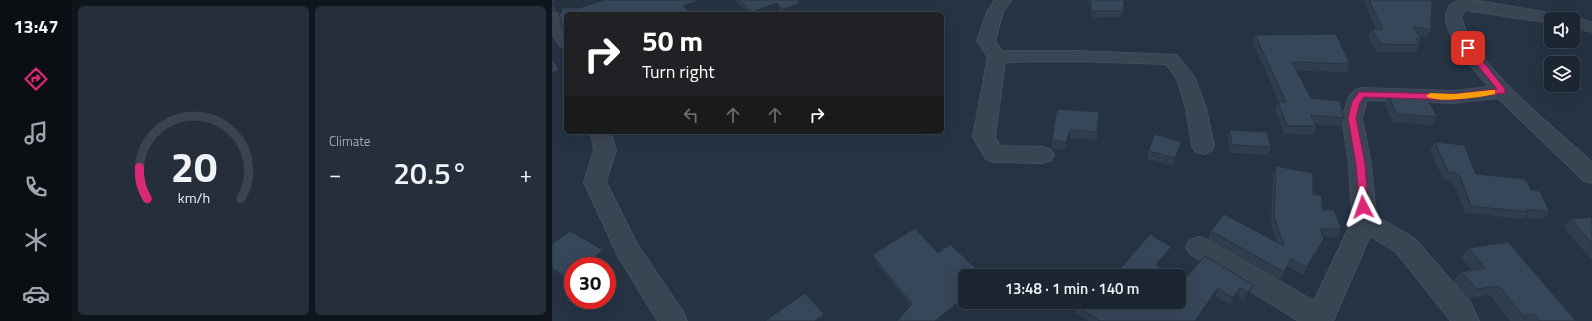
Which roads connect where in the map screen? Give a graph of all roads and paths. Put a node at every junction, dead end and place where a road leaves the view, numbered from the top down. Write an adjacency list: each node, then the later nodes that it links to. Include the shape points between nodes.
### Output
1 (1003, 0): 7 (street, via 995,12 986,41)
2 (557, 17): 6 (street, via 557,27)
3 (1544, 17): 8 (street, via 1478,6 1461,5 1455,10 1453,19 1458,34)
4 (1580, 23): 5 (street)
5 (1592, 26)
6 (564, 39)
7 (996, 57): 10 (street, via 1171,59 1186,78 1196,108); 11 (street, via 984,137 994,154)
8 (1502, 91): 12 (street); 13 (street, via 1454,97 1362,94 1356,102 1352,118 1360,164)
9 (602, 134): 16 (street, via 605,150 596,182 628,251)
10 (1202, 146)
11 (1044, 155)
12 (1592, 175)
13 (1364, 221): 15 (street); 17 (street, via 1405,245 1460,311)
14 (1199, 247): 15 (street)
15 (1320, 320)
16 (673, 321)
17 (1465, 321)

